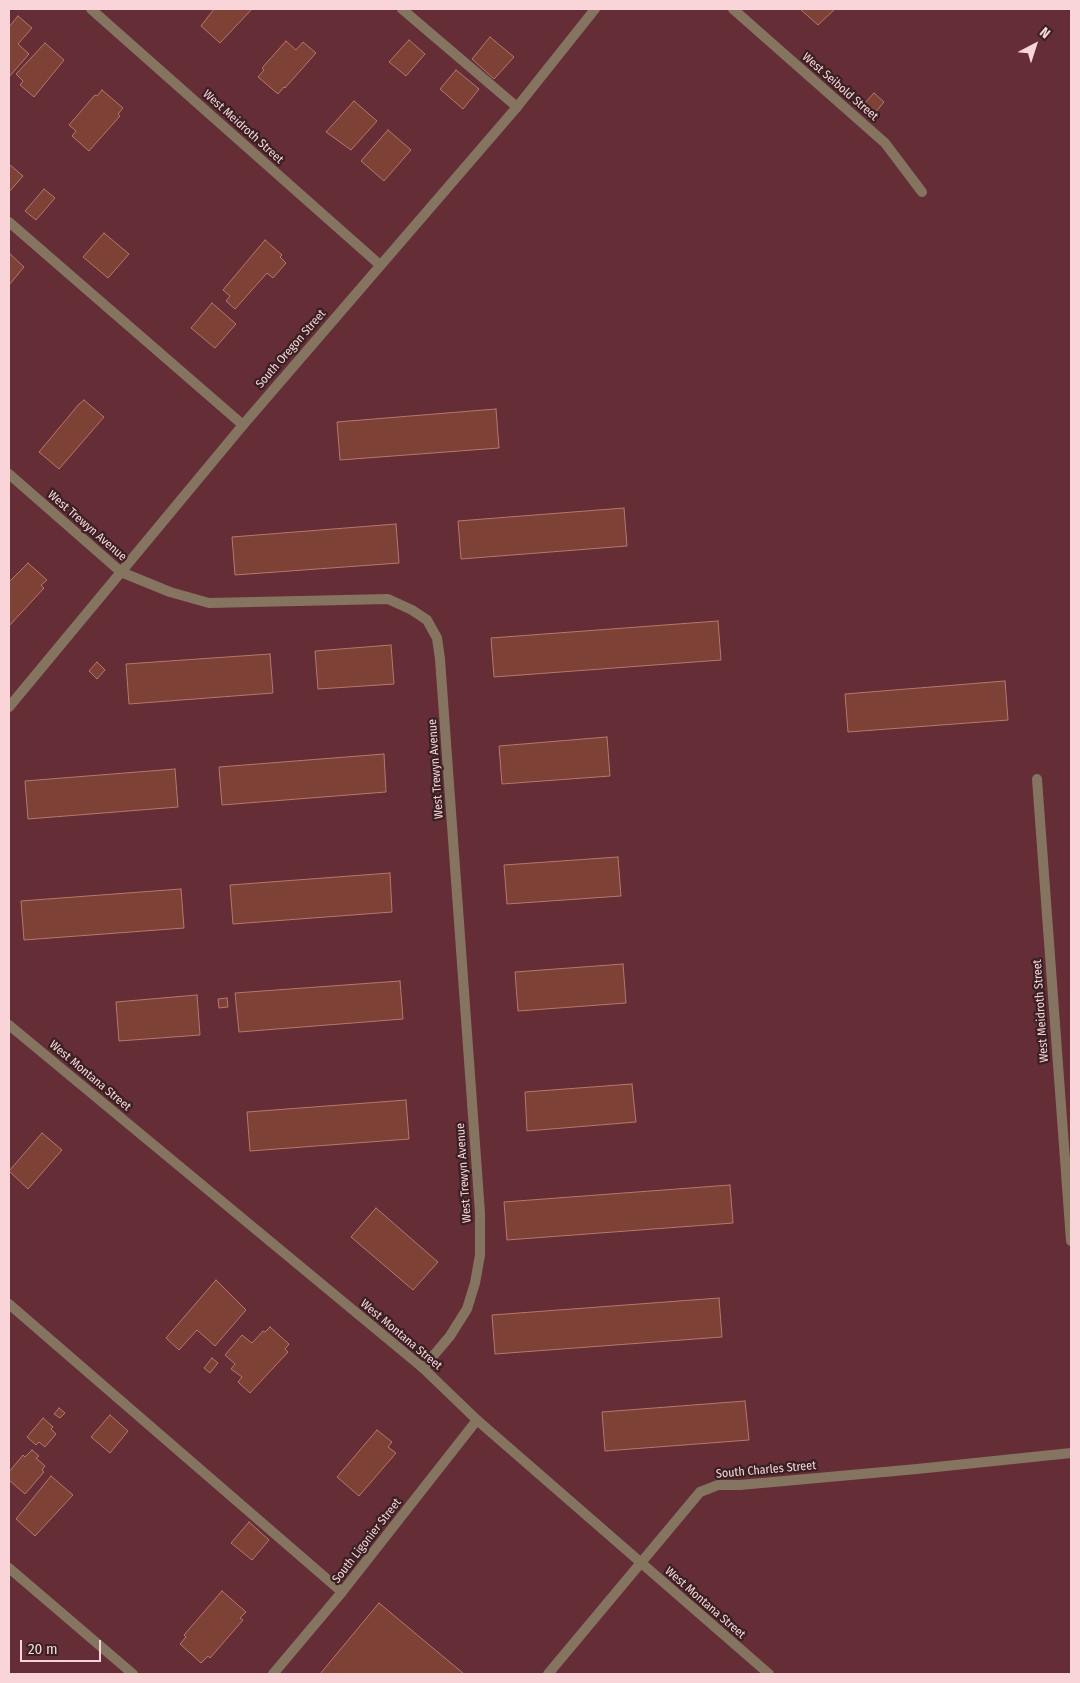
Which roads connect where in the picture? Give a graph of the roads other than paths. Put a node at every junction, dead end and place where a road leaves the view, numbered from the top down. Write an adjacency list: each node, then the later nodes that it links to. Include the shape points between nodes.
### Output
1 (90, 9): 8 (street, West Meidroth Street)
2 (402, 9): 5 (street)
3 (595, 9): 5 (street, South Oregon Street)
4 (733, 9): 6 (street, West Seibold Street, via 885,143)
5 (517, 106): 8 (street, South Oregon Street)
6 (922, 192)
7 (9, 222): 9 (street)
8 (380, 265): 9 (street, South Oregon Street)
9 (243, 425): 11 (street, South Oregon Street)
10 (9, 474): 11 (street, West Trewyn Avenue)
11 (121, 572): 12 (street, South Oregon Street); 17 (street, West Trewyn Avenue, via 208,603 388,599 427,620 437,638 480,1212 480,1255 467,1309 450,1336)
12 (9, 707)
13 (1037, 778): 15 (street, West Meidroth Street)
14 (9, 1024): 17 (street, West Montana Street)
15 (1071, 1241)
16 (9, 1304): 22 (street)
17 (423, 1368): 18 (street, West Montana Street)
18 (477, 1420): 20 (street, West Montana Street); 22 (street, South Ligonier Street)
19 (1071, 1453): 20 (street, South Charles Street, via 718,1485 700,1492)
20 (640, 1563): 25 (street, South Charles Street); 26 (street, West Montana Street)
21 (9, 1568): 23 (street)
22 (342, 1592): 24 (street, South Ligonier Street)
23 (133, 1674)
24 (273, 1674)
25 (548, 1674)
26 (769, 1674)

